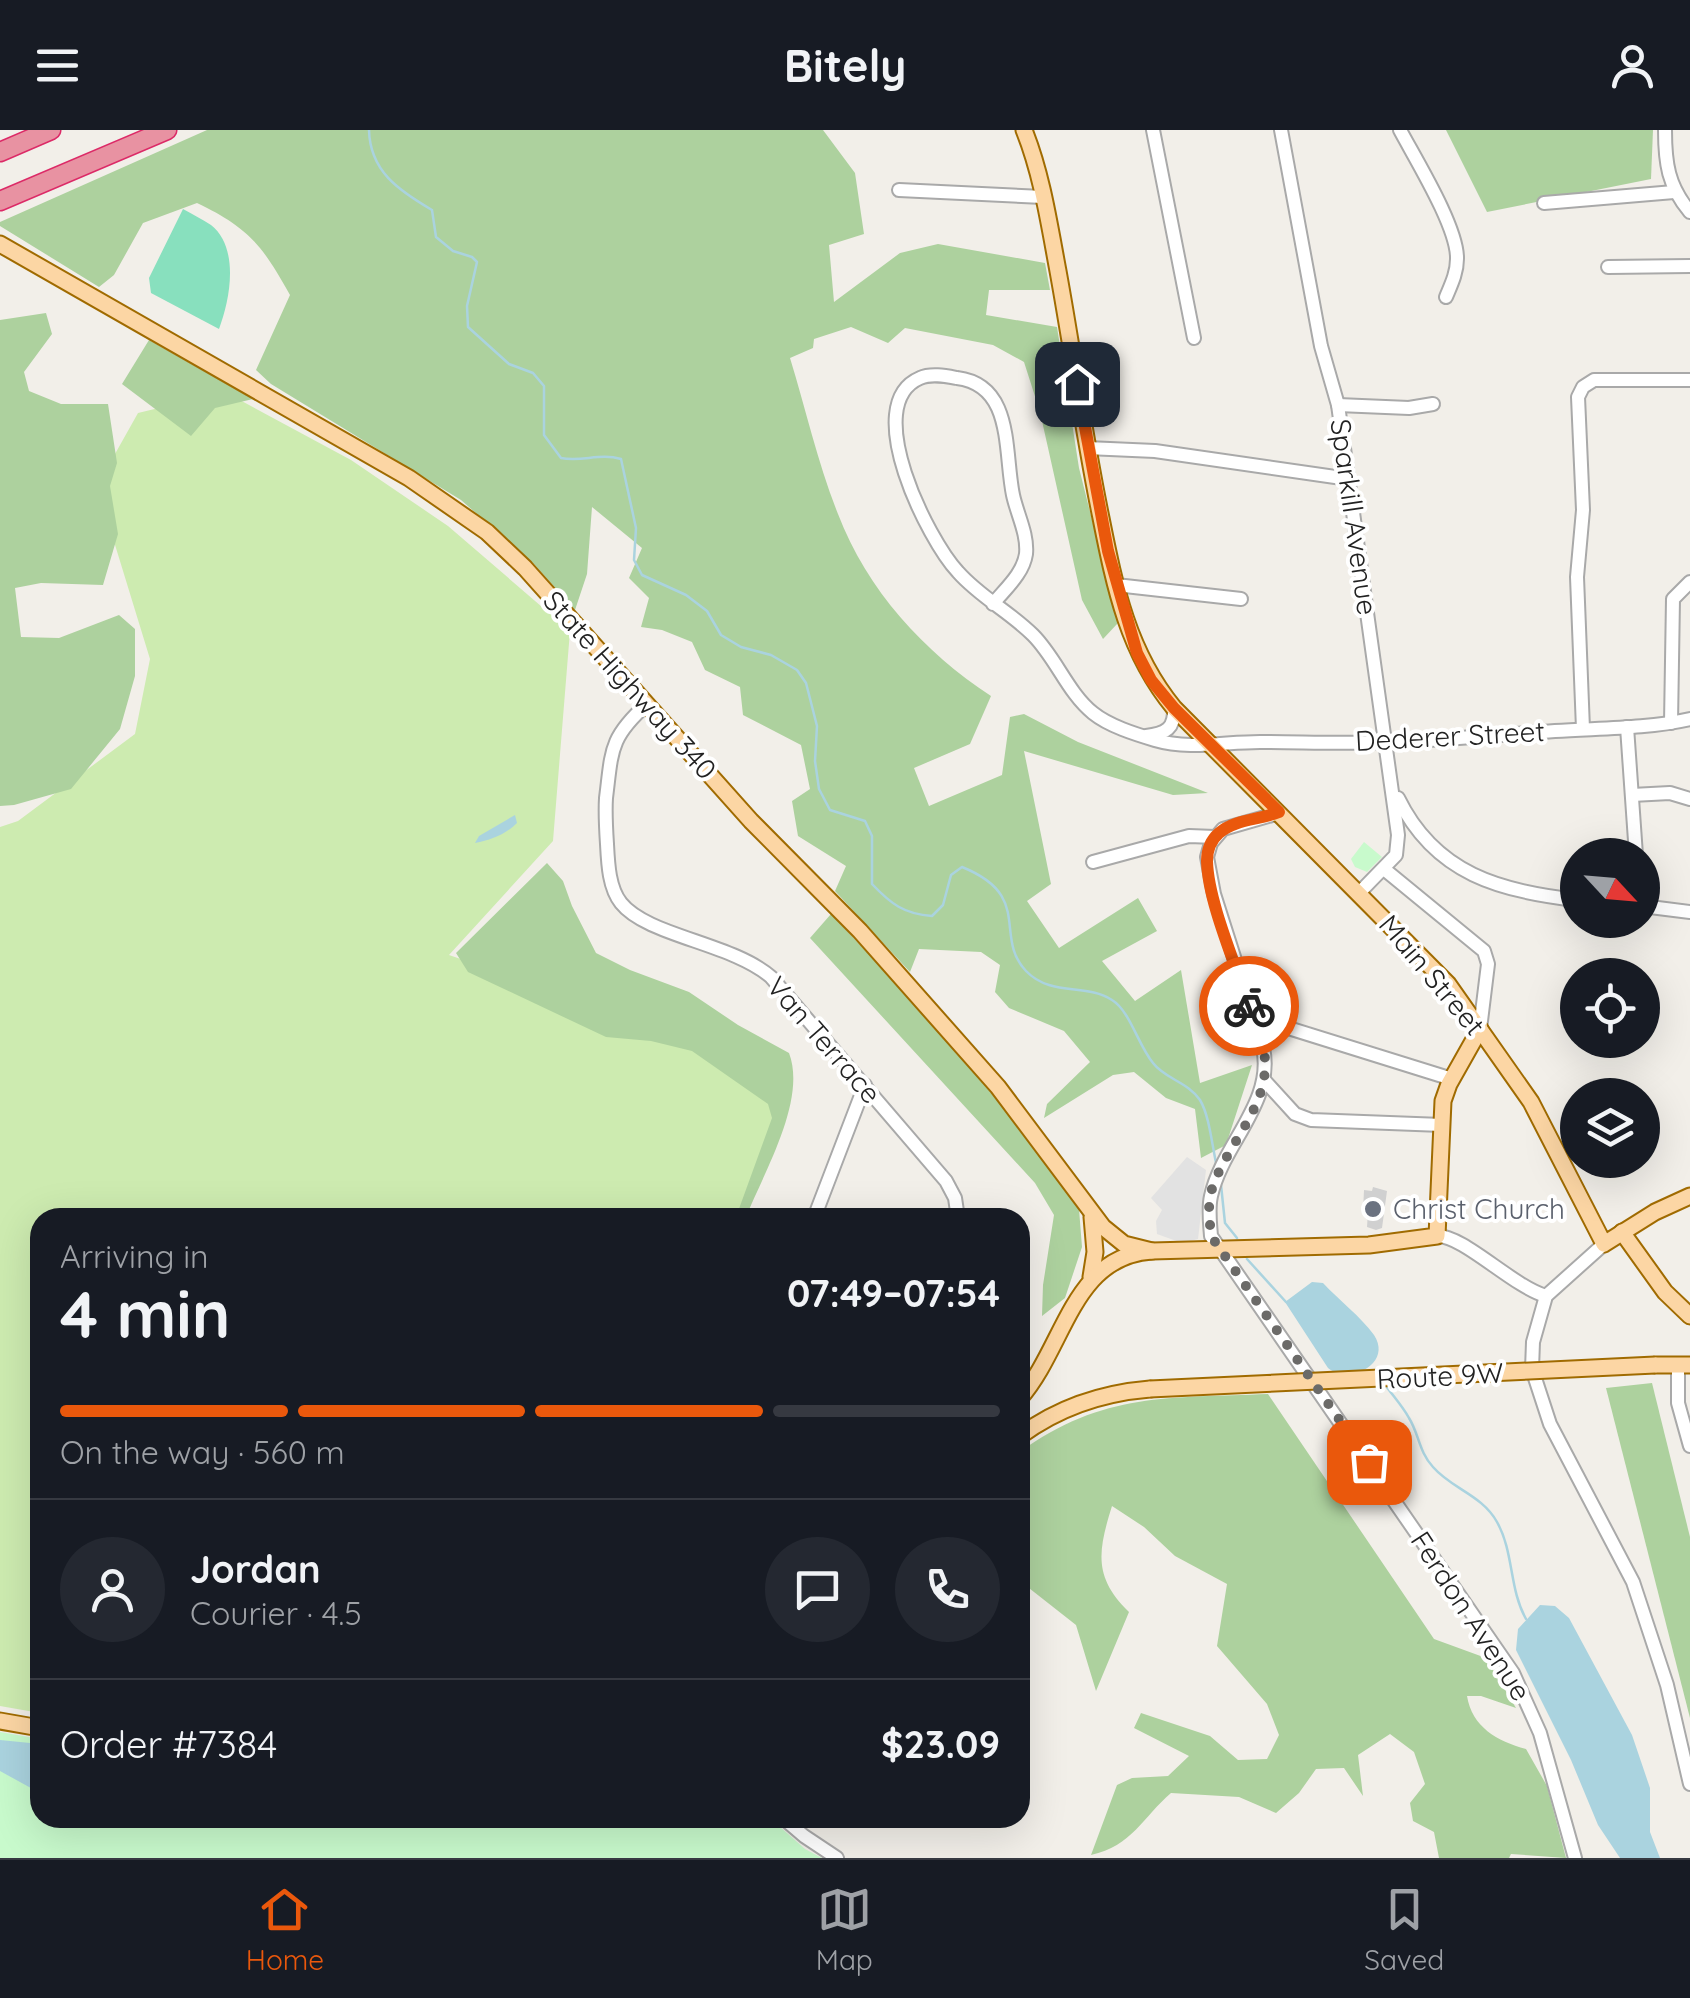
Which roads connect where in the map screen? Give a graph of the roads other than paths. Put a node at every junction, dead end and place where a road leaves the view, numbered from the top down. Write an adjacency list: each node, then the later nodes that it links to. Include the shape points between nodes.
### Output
1 (51, 130): 8 (highway)
2 (167, 130): 12 (highway)
3 (1024, 130): 11 (main road, Main Street)
4 (1154, 130): 19 (street)
5 (1281, 130): 22 (street, Sparkill Avenue)
6 (1400, 130): 18 (street, via 1452,234 1456,268)
7 (1664, 130): 10 (street)
8 (0, 152)
9 (899, 190): 11 (street)
10 (1674, 192): 13 (street); 14 (street)
11 (1044, 197): 23 (main road, Main Street)
12 (0, 201)
13 (1544, 203)
14 (1690, 212)
15 (0, 244): 29 (main road, State Highway 340, via 450,504 525,568)
16 (1690, 266): 17 (street)
17 (1608, 267)
18 (1446, 297)
19 (1194, 338)
20 (1690, 380): 34 (street, via 1594,380 1578,397)
21 (1433, 404): 22 (street)
22 (1338, 406): 24 (street, Sparkill Avenue)
23 (1086, 448): 24 (street, via 1156,451); 25 (main road, Main Street)
24 (1349, 479): 36 (street, Sparkill Avenue)
25 (1116, 585): 27 (street); 30 (main road, Main Street, via 1137,653)
26 (1687, 587): 32 (street, via 1673,599)
27 (1241, 599)
28 (992, 604): 28 (street, Dederer Street, via 1026,552 1001,412 983,384 920,378 897,401 895,418 908,486 946,557); 35 (street, Dederer Street, via 1032,633 1090,712)
29 (647, 704): 56 (street, Van Terrace, via 624,724 611,758 608,865 620,903 649,923 757,965); 59 (main road, State Highway 340, via 998,1087)
30 (1174, 708): 35 (street, via 1169,730); 37 (main road, Main Street)
31 (1690, 719): 32 (street, Dederer Street)
32 (1670, 723): 33 (street, Dederer Street)
33 (1627, 727): 34 (street, Dederer Street); 39 (street)
34 (1583, 729): 36 (street, Dederer Street)
35 (1143, 736): 37 (street, Dederer Street, via 1174,745)
36 (1388, 742): 37 (street, Dederer Street); 38 (street, Sparkill Avenue)
37 (1210, 744): 41 (main road, Main Street)
38 (1393, 786): 44 (street, Sparkill Avenue); 45 (street)
39 (1632, 795): 40 (street); 43 (street)
40 (1690, 799)
41 (1279, 812): 42 (street); 48 (main road, Main Street)
42 (1215, 837): 46 (street, via 1189,836); 52 (street, via 1207,857 1210,878)
43 (1635, 838)
44 (1399, 850): 45 (street, via 1416,842); 47 (street)
45 (1436, 850): 49 (street, via 1499,888)
46 (1093, 862)
47 (1384, 868): 48 (street); 53 (street, via 1484,951)
48 (1360, 892): 53 (main road, Main Street, via 1444,980)
49 (1560, 897)
50 (1660, 908): 51 (street)
51 (1690, 912)
52 (1253, 1017): 54 (street); 55 (street)
53 (1480, 1030): 54 (main road); 64 (main road, Main Street, via 1531,1102)
54 (1452, 1079): 57 (main road)
55 (1264, 1080): 57 (street, via 1295,1114 1311,1120); 65 (street, via 1210,1196 1212,1240)
56 (865, 1085): 60 (street); 61 (street, Van Terrace, via 946,1181)
57 (1442, 1125): 63 (main road)
58 (1690, 1196): 62 (main road)
59 (1087, 1207): 66 (main road, State Highway 340, via 1118,1241); 67 (main road, via 1095,1234)
60 (818, 1208)
61 (956, 1208)
62 (1622, 1232): 64 (main road); 69 (main road)
63 (1436, 1236): 65 (main road, via 1369,1245); 68 (street, via 1454,1238)
64 (1604, 1244): 68 (street)
65 (1220, 1248): 66 (main road); 79 (street, Ferdon Avenue, via 1514,1674 1540,1734)
66 (1152, 1251): 67 (main road, via 1120,1257)
67 (1091, 1277): 71 (main road)
68 (1546, 1296): 76 (street, via 1533,1342 1534,1381 1633,1582)
69 (1690, 1316)
70 (1684, 1365): 72 (main road, Route 9W, bridge, via 1150,1390 1080,1403); 73 (street, via 1678,1404)
71 (1030, 1384)
72 (1030, 1429)
73 (1690, 1446)
74 (0, 1721): 75 (main road)
75 (30, 1726)
76 (1690, 1784)
77 (795, 1828): 78 (street)
78 (837, 1858)
79 (1575, 1858)

